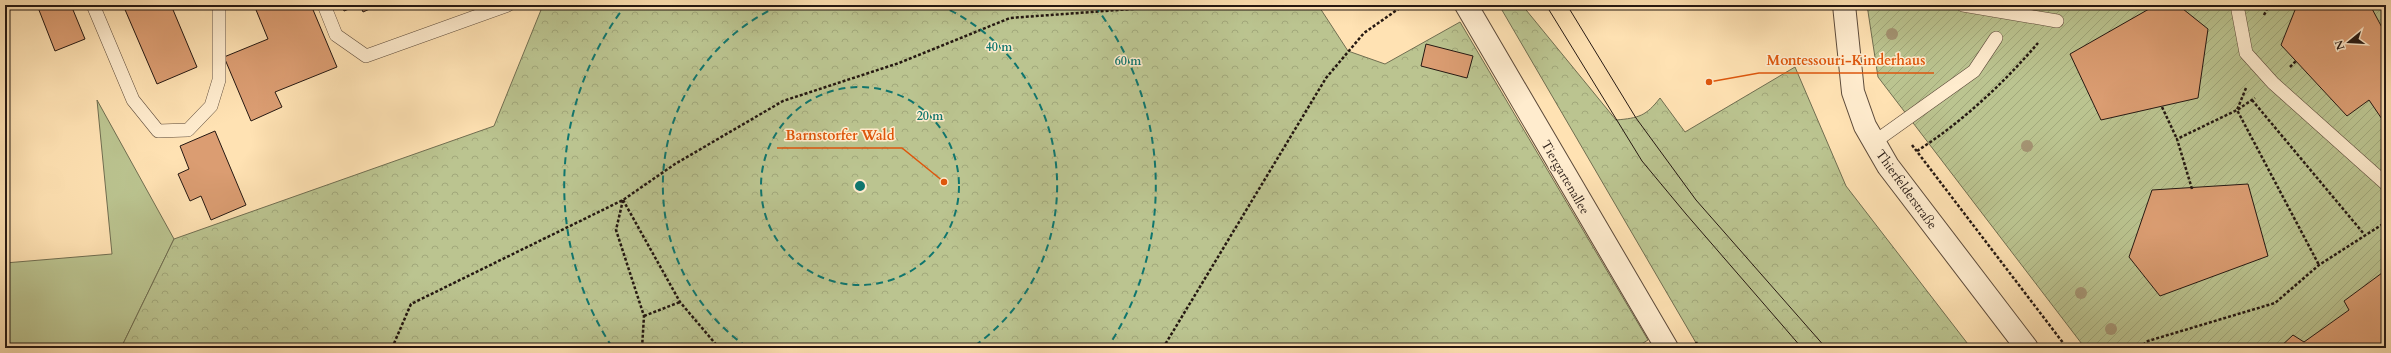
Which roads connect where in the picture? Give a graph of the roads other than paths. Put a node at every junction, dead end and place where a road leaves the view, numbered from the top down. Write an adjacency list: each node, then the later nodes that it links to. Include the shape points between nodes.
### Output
1 (93, 5): 2 (lane, via 133,100 158,131 188,130 211,106 220,80)
2 (219, 5)
3 (324, 5): 4 (lane, via 336,35 366,56)
4 (508, 5)
5 (1466, 5): 13 (street, Tiergartenallee)
6 (1844, 5): 11 (street, Thierfelderstraße, via 1853,92)
7 (1963, 5): 9 (lane)
8 (2237, 5): 12 (lane, via 2246,53 2273,83)
9 (2057, 21)
10 (1996, 38): 11 (lane, via 1974,71)
11 (1873, 143): 14 (street, Thierfelderstraße)
12 (2386, 184)
13 (1667, 348)
14 (2027, 348)

